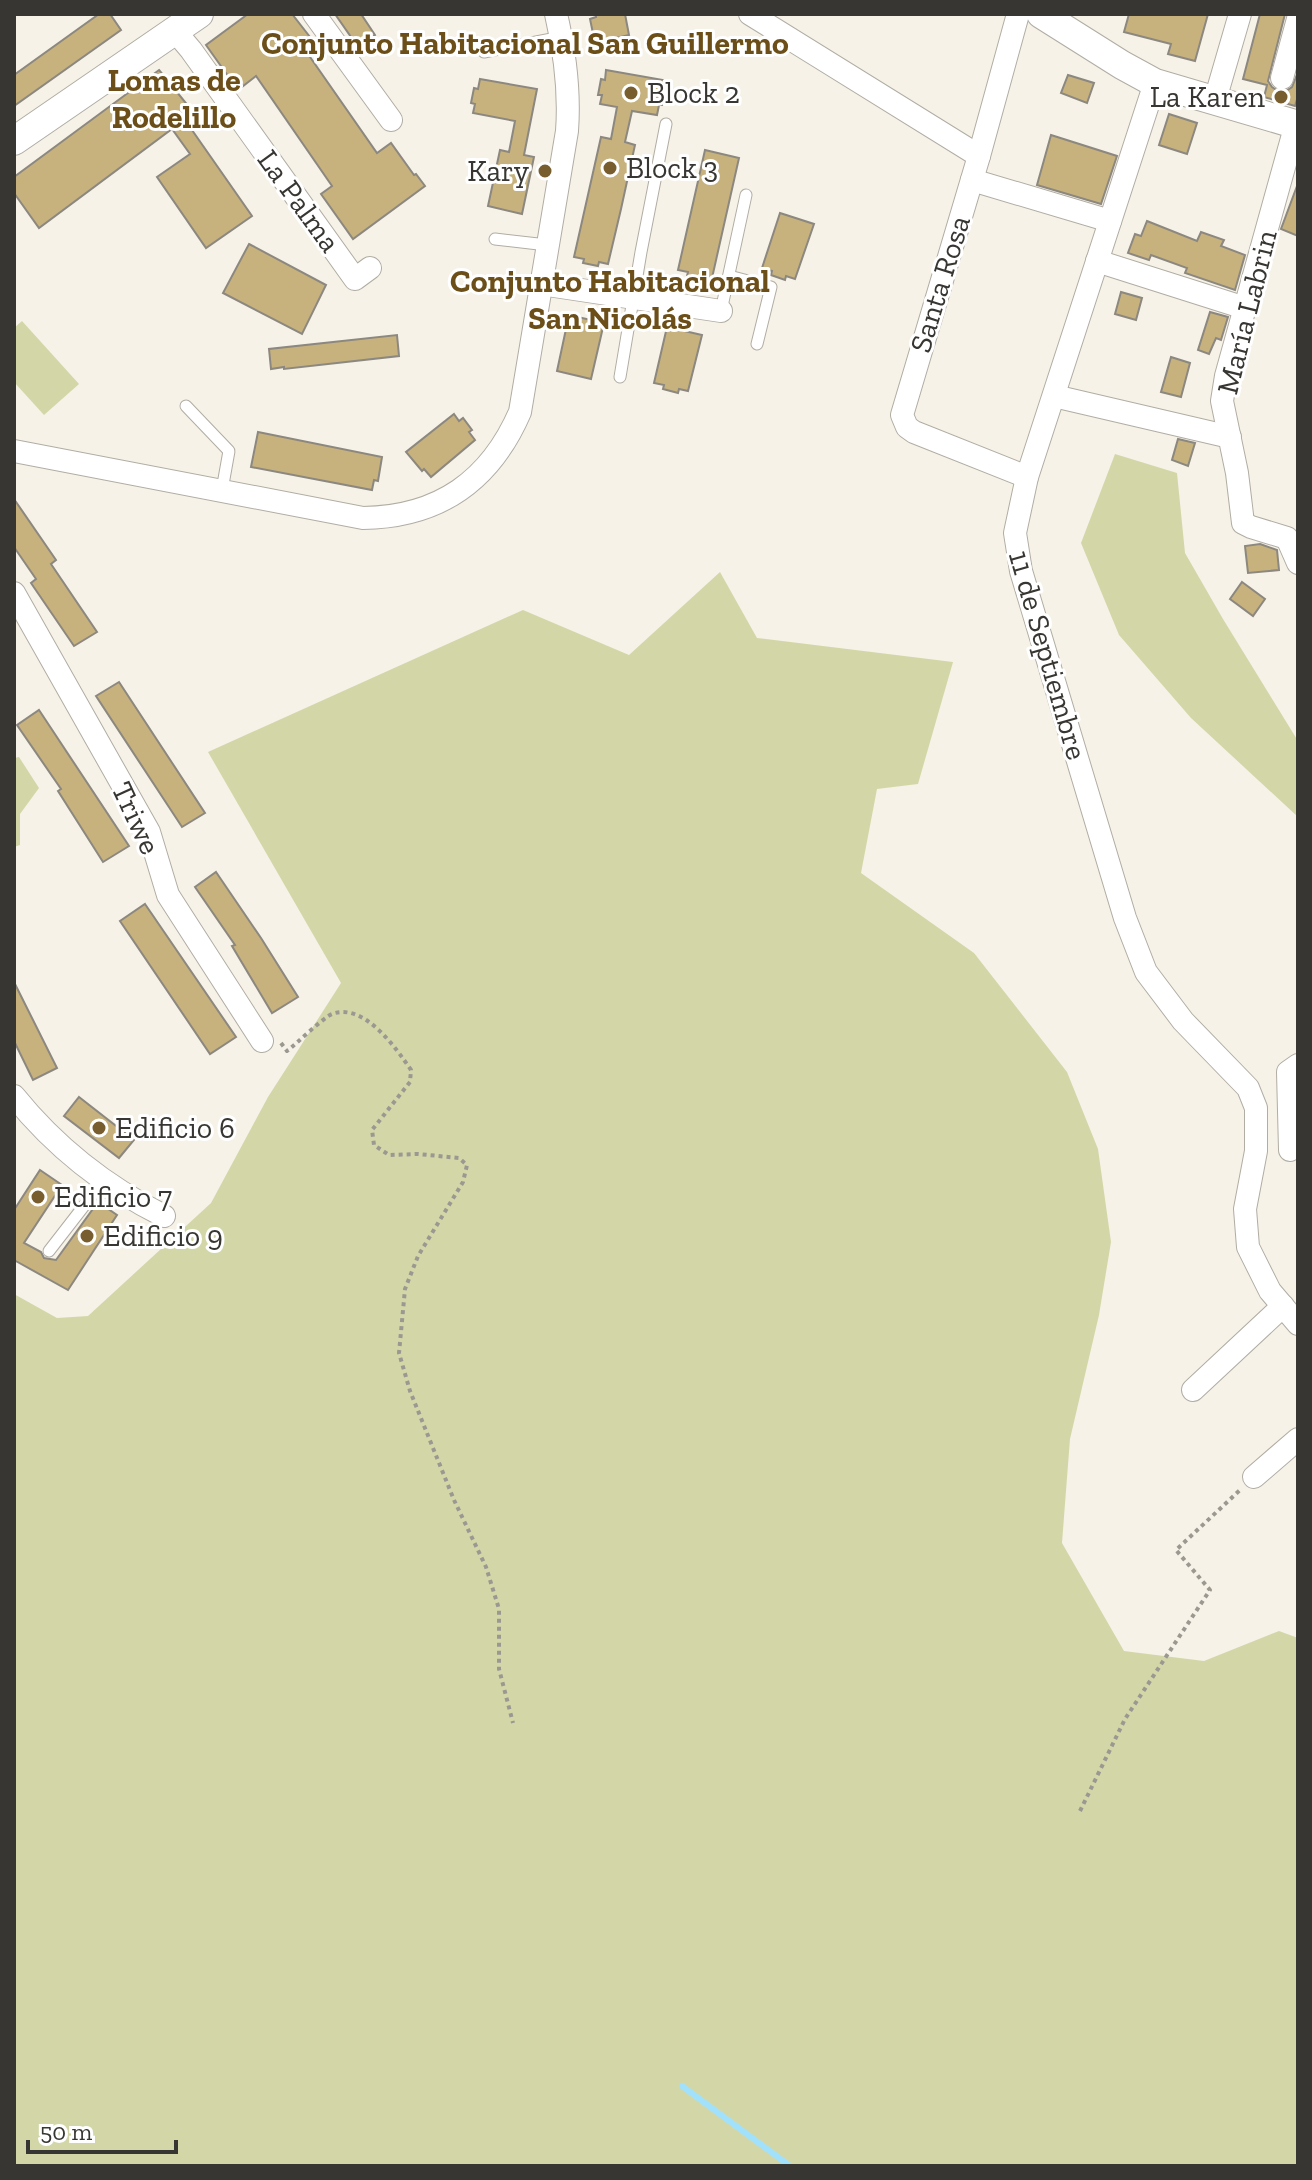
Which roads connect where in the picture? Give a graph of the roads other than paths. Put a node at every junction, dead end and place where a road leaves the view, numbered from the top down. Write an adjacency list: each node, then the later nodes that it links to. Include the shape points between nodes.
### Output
1 (199, 14): 9 (street)
2 (314, 14): 15 (street)
3 (556, 14): 10 (street)
4 (750, 14): 19 (street)
5 (1018, 14): 19 (street, Santa Rosa)
6 (1041, 14): 13 (street)
7 (1240, 14): 14 (street)
8 (1298, 19): 12 (street)
9 (175, 31): 18 (street); 26 (street, La Palma, via 355,279)
10 (562, 37): 11 (lane); 24 (street, via 567,131)
11 (484, 52)
12 (1282, 78)
13 (1155, 83): 14 (street); 22 (street, 11 de Septiembre)
14 (1215, 100): 17 (street)
15 (391, 120)
16 (666, 124): 29 (lane)
17 (1297, 124): 30 (street, María Labrin)
18 (14, 141)
19 (979, 156): 20 (street, Santa Rosa)
20 (972, 180): 22 (street); 38 (street, Santa Rosa, via 902,415 914,432)
21 (746, 195): 27 (lane)
22 (1110, 221): 25 (street, 11 de Septiembre)
23 (495, 239): 24 (lane)
24 (547, 245): 28 (street)
25 (1097, 261): 30 (street); 34 (street, 11 de Septiembre)
26 (370, 268)
27 (729, 276): 31 (lane); 32 (lane, via 771,287)
28 (541, 284): 29 (street); 39 (street, via 520,412 512,432 487,467 454,494 410,513 363,518)
29 (634, 298): 31 (street); 33 (lane)
30 (1245, 308): 36 (street, María Labrin, via 1222,401)
31 (721, 311)
32 (757, 344)
33 (620, 377)
34 (1054, 396): 36 (street); 38 (street, 11 de Septiembre)
35 (186, 406): 39 (lane, via 229,451)
36 (1230, 437): 40 (street, María Labrin, via 1243,523 1287,538)
37 (14, 451): 39 (street)
38 (1027, 477): 45 (street, 11 de Septiembre, via 1015,533 1021,571 1125,918 1146,972 1183,1021 1248,1088 1256,1108)
39 (222, 490)
40 (1298, 563)
41 (14, 593): 42 (street, Triwe, via 149,832 168,895)
42 (262, 1041)
43 (1298, 1065): 46 (street, via 1288,1072)
44 (14, 1096): 47 (street, via 72,1158)
45 (1256, 1151): 46 (street); 50 (street, 11 de Septiembre, via 1245,1209 1248,1247)
46 (1294, 1151)
47 (117, 1191): 48 (street); 49 (lane, via 94,1193)
48 (164, 1216)
49 (49, 1251)
50 (1283, 1306): 51 (street, 11 de Septiembre); 52 (street)
51 (1298, 1324)
52 (1193, 1390)
53 (1298, 1439): 54 (street)
54 (1254, 1477)

